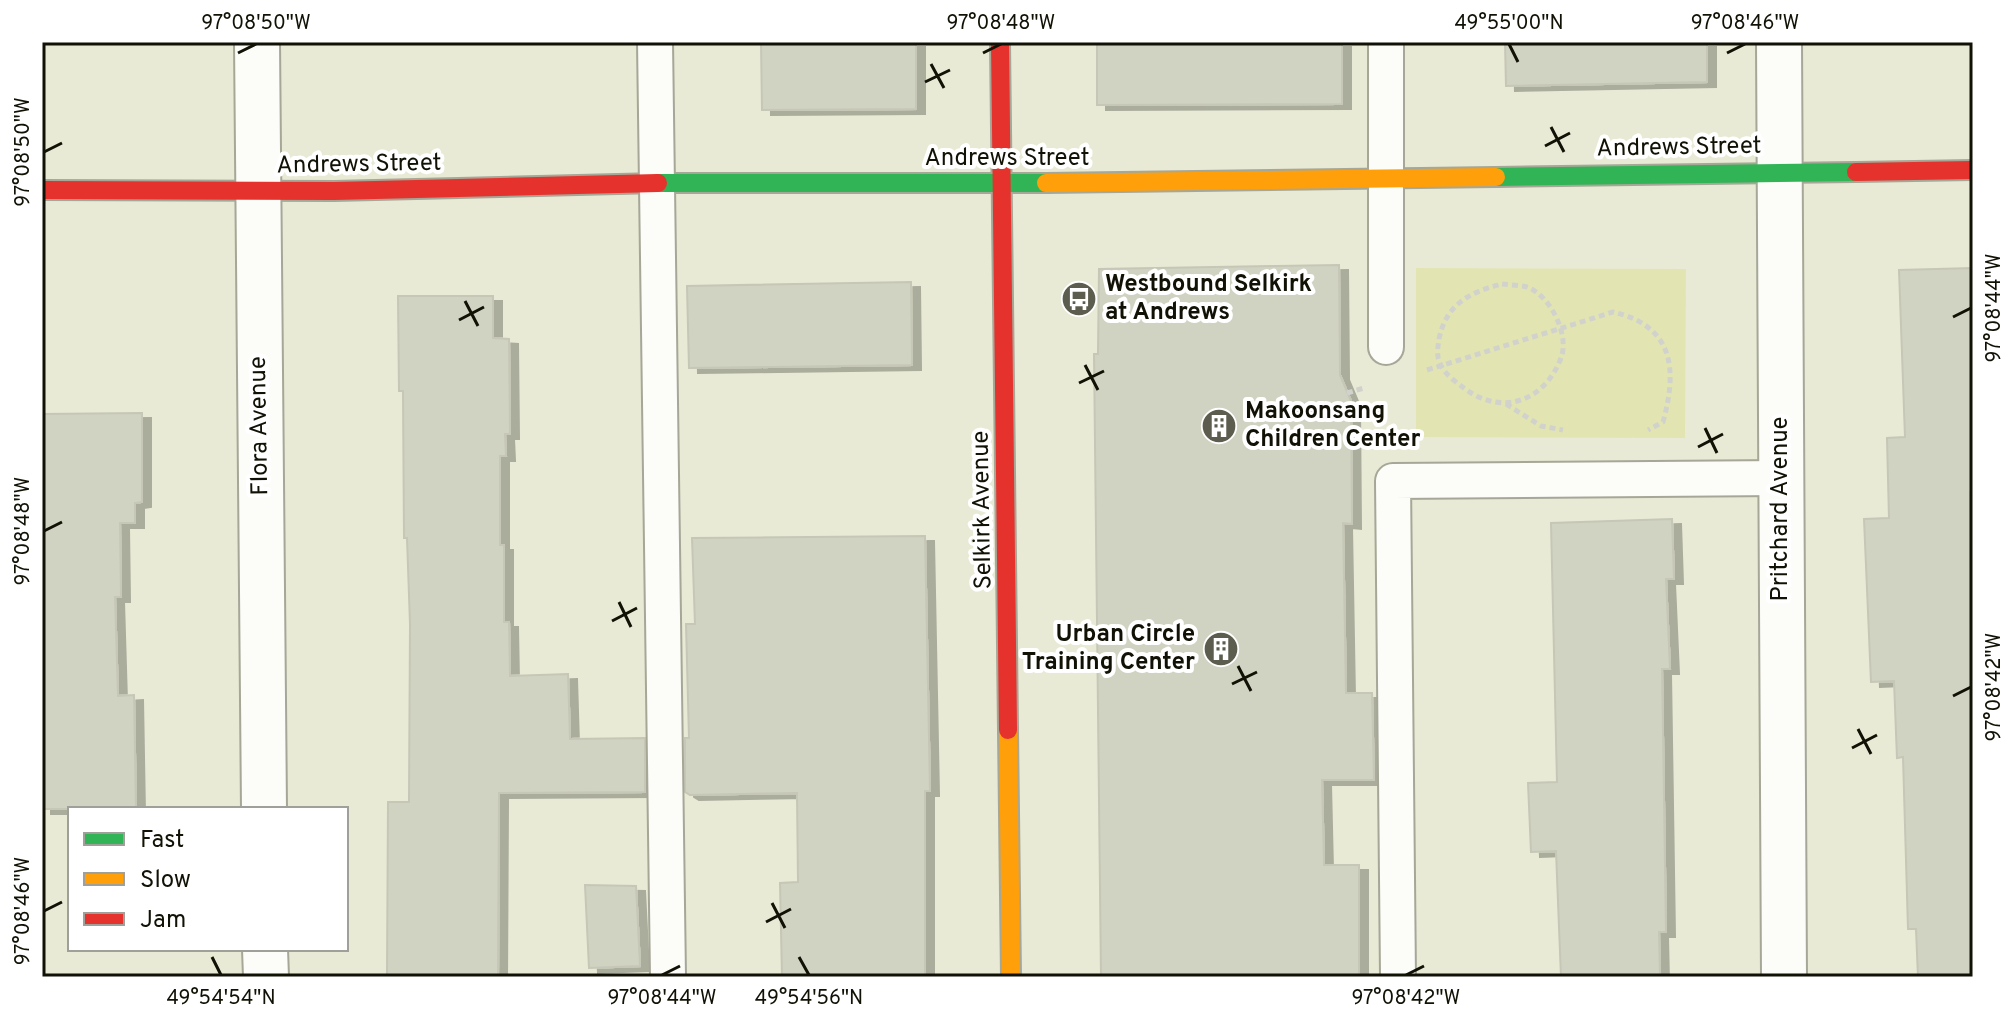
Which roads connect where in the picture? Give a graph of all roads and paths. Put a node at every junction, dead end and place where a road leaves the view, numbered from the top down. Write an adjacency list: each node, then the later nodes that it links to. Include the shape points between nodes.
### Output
1 (257, 42): 12 (street, Flora Avenue)
2 (655, 42): 9 (lane)
3 (1000, 42): 10 (street, Selkirk Avenue)
4 (1386, 42): 8 (lane)
5 (1779, 42): 6 (street, Pritchard Avenue)
6 (1780, 170): 7 (street, Andrews Street); 8 (street, Andrews Street); 22 (street, Pritchard Avenue)
7 (1973, 170)
8 (1388, 177): 10 (street, Andrews Street); 14 (lane)
9 (656, 183): 10 (street, Andrews Street); 12 (street, Andrews Street); 26 (lane)
10 (1001, 184): 27 (street, Selkirk Avenue)
11 (42, 190): 12 (street, Andrews Street)
12 (258, 190): 23 (street, Flora Avenue)
13 (1561, 327): 15 (path); 15 (path, via 1545,300 1529,287 1502,284 1474,291 1442,322); 19 (path, via 1564,351 1554,375 1525,401); 20 (path, via 1613,312 1639,318 1658,334 1669,364 1669,399 1663,422)
14 (1386, 347)
15 (1440, 365): 16 (path); 19 (path, via 1478,398)
16 (1417, 373)
17 (1376, 385): 18 (path)
18 (1347, 393)
19 (1506, 404): 21 (path, via 1541,426)
20 (1635, 431)
21 (1577, 432)
22 (1781, 478): 28 (lane, via 1393,481); 29 (street, Pritchard Avenue)
23 (264, 807)
24 (265, 951): 25 (street)
25 (266, 977)
26 (668, 977)
27 (1011, 977)
28 (1398, 977)
29 (1784, 977)

